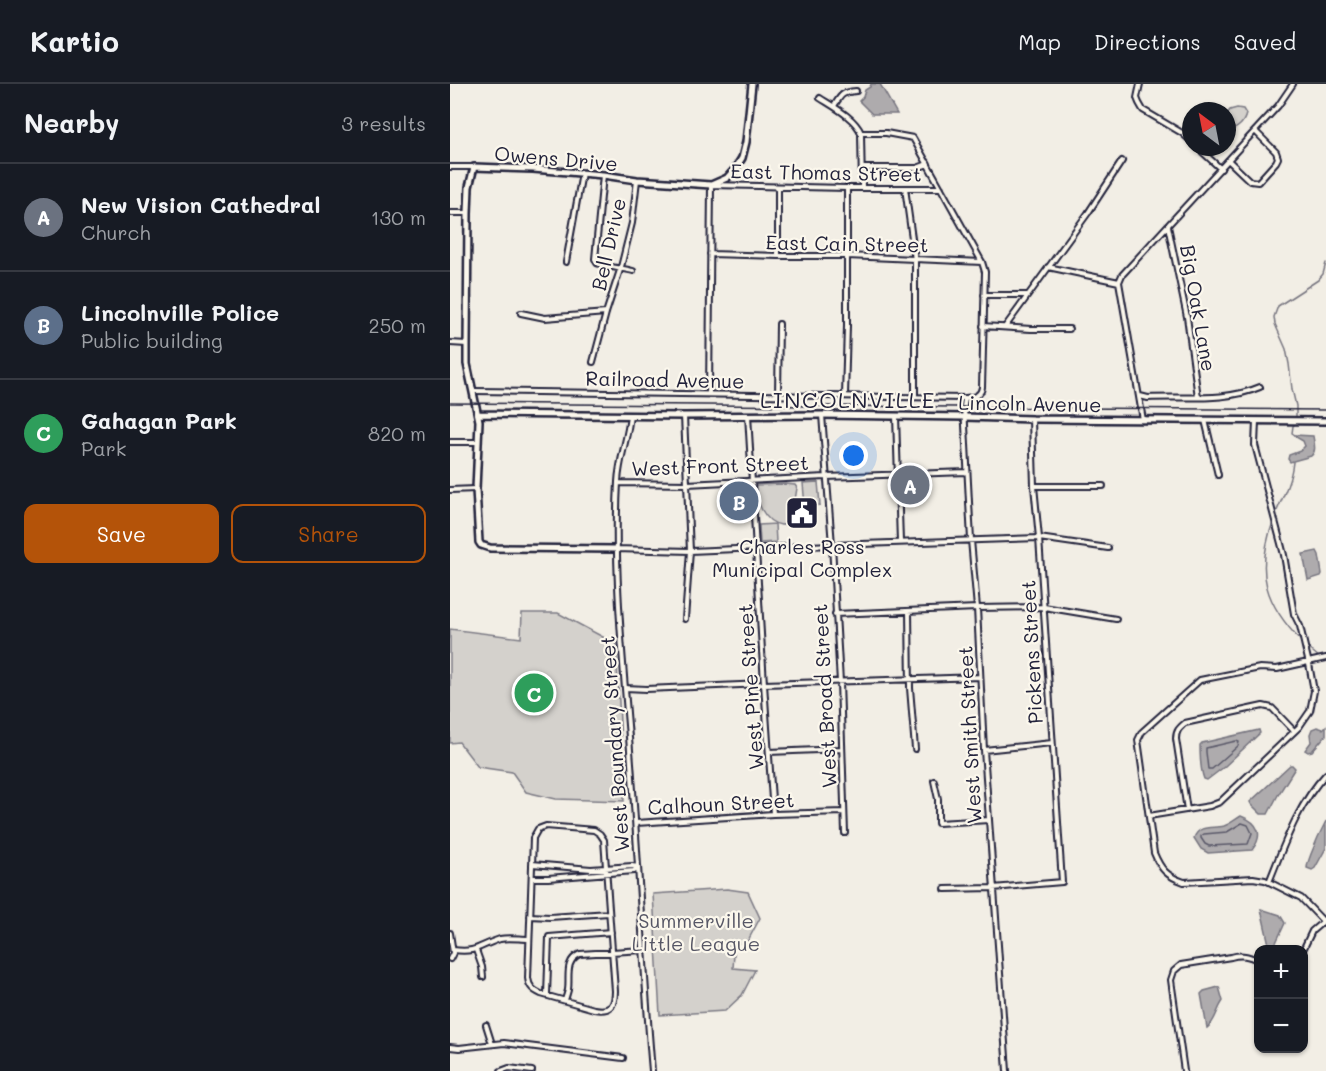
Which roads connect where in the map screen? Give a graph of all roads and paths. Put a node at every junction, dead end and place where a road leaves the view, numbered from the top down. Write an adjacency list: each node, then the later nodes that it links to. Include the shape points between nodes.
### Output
1 (752, 84): 21 (street, via 742,158 727,178)
2 (1140, 84): 9 (street, via 1137,98 1143,110)
3 (1293, 84): 7 (street)
4 (856, 91): 6 (street, via 845,92)
5 (820, 98): 6 (street)
6 (834, 106): 8 (street)
7 (1255, 131): 11 (street); 11 (street, via 1278,156 1258,182 1252,182)
8 (861, 133): 13 (street, via 913,138); 16 (street)
9 (1182, 133)
10 (1207, 156): 17 (street)
11 (1228, 160): 17 (street)
12 (1122, 161): 37 (street)
13 (928, 164): 16 (street, via 917,168); 26 (street)
14 (450, 167): 15 (street)
15 (474, 167): 18 (street, Owens Drive); 28 (street, Owens Drive)
16 (862, 168): 24 (street)
17 (1221, 169): 29 (street)
18 (582, 173): 19 (street, Owens Drive); 34 (street)
19 (603, 175): 20 (street, Owens Drive); 36 (street, via 595,259 601,265)
20 (637, 180): 21 (street, Owens Drive); 36 (street, Bell Drive)
21 (711, 185): 22 (street, East Thomas Street); 30 (street)
22 (778, 187): 23 (street, East Thomas Street); 31 (street)
23 (847, 188): 24 (street, East Thomas Street); 32 (street)
24 (862, 188): 25 (street, East Thomas Street)
25 (905, 188): 26 (street, East Thomas Street); 33 (street)
26 (941, 188): 35 (street)
27 (450, 213): 28 (street)
28 (468, 213): 49 (street, Owens Drive)
29 (1168, 225): 39 (street); 58 (street, Big Oak Lane)
30 (711, 254): 31 (street, East Cain Street); 53 (street)
31 (778, 256): 32 (street, East Cain Street)
32 (847, 256): 33 (street, East Cain Street); 55 (street)
33 (915, 260): 35 (street, East Cain Street); 56 (street)
34 (566, 262)
35 (982, 262): 41 (street)
36 (621, 267): 38 (street); 43 (street, Bell Drive)
37 (1048, 267): 39 (street); 40 (street)
38 (633, 271)
39 (1119, 282): 57 (street)
40 (1029, 294): 41 (street); 46 (street)
41 (984, 295): 45 (street)
42 (521, 313): 43 (street, Bell Drive, via 545,318)
43 (606, 314): 50 (street, Bell Drive)
44 (779, 324): 54 (street)
45 (983, 326): 46 (street); 59 (street, via 982,391)
46 (1005, 327): 47 (street)
47 (1069, 329)
48 (450, 343): 49 (street)
49 (467, 344): 52 (street, Owens Drive)
50 (593, 362)
51 (1260, 387): 58 (street)
52 (474, 392): 53 (street, Railroad Avenue); 66 (street, Owens Drive)
53 (709, 394): 54 (street, Railroad Avenue)
54 (778, 396): 55 (street, Railroad Avenue)
55 (844, 396): 56 (street, Railroad Avenue)
56 (915, 396): 59 (street, Railroad Avenue)
57 (1140, 396): 58 (street); 68 (street)
58 (1198, 397)
59 (965, 398): 65 (street, West Smith Street)
60 (748, 414): 62 (street, Lincoln Avenue); 63 (street, Lincoln Avenue); 78 (street, West Pine Street)
61 (630, 415): 63 (street, Lincoln Avenue); 66 (street, Lincoln Avenue, via 490,414); 79 (street, West Boundary Street)
62 (822, 415): 64 (street, Lincoln Avenue); 77 (street, West Broad Street)
63 (684, 416): 80 (street)
64 (896, 416): 65 (street, Lincoln Avenue); 75 (street)
65 (964, 417): 67 (street, Lincoln Avenue); 74 (street, West Smith Street)
66 (478, 418): 73 (street, Owens Drive)
67 (1032, 419): 68 (street, Lincoln Avenue); 81 (street, Pickens Street)
68 (1143, 420): 69 (street, Lincoln Avenue)
69 (1205, 420): 70 (street, Lincoln Avenue); 76 (street)
70 (1256, 421): 71 (street, Lincoln Avenue); 100 (street, via 1255,445 1284,555 1293,614)
71 (1326, 421)
72 (450, 442): 73 (street)
73 (477, 442): 83 (street, Owens Drive)
74 (967, 472): 75 (street, West Front Street); 86 (street, West Smith Street)
75 (898, 475): 77 (street, West Front Street); 87 (street)
76 (1218, 475)
77 (826, 477): 78 (street, West Front Street); 88 (street, West Broad Street)
78 (753, 481): 80 (street, West Front Street); 89 (street, West Pine Street)
79 (618, 483): 80 (street, West Front Street); 91 (street, West Boundary Street)
80 (687, 484): 92 (street)
81 (1034, 486): 82 (street); 85 (street, Pickens Street)
82 (1103, 486)
83 (476, 489): 84 (street); 91 (street, Owens Drive, via 479,542 484,547)
84 (450, 490)
85 (1039, 538): 86 (street); 90 (street); 93 (street, Pickens Street)
86 (971, 540): 87 (street); 94 (street, West Smith Street)
87 (900, 542): 88 (street)
88 (832, 544): 89 (street); 96 (street, West Broad Street)
89 (756, 548): 92 (street); 104 (street, West Pine Street)
90 (1108, 548)
91 (616, 549): 92 (street); 105 (street, West Boundary Street)
92 (690, 551): 97 (street)
93 (1044, 607): 94 (street); 98 (street); 107 (street, Pickens Street)
94 (977, 608): 95 (street); 101 (street, West Smith Street)
95 (909, 611): 96 (street); 102 (street)
96 (835, 614): 103 (street, West Broad Street)
97 (685, 619)
98 (1116, 619)
99 (1326, 658): 100 (street)
100 (1309, 662): 106 (street, via 1314,691 1310,711); 117 (street, via 1200,680 1142,732 1138,740)
101 (981, 677): 102 (street); 110 (street, West Smith Street)
102 (910, 679): 103 (street); 109 (street)
103 (840, 681): 104 (street); 108 (street, West Broad Street)
104 (764, 684): 105 (street); 111 (street, West Pine Street)
105 (626, 688): 119 (street, West Boundary Street)
106 (1294, 731): 114 (street, via 1220,802); 114 (street, via 1272,708 1263,706 1185,723 1176,739)
107 (1052, 743): 110 (street); 128 (street, Pickens Street, via 1062,882)
108 (842, 749): 111 (street); 115 (street, West Broad Street)
109 (915, 749)
110 (984, 750): 118 (street, West Smith Street)
111 (769, 752): 116 (street, West Pine Street)
112 (1326, 774): 127 (street, via 1294,823)
113 (934, 781): 118 (street, via 938,824)
114 (1187, 810): 117 (street)
115 (844, 812): 116 (street, Calhoun Street); 120 (street, West Broad Street)
116 (773, 814): 119 (street, Calhoun Street)
117 (1149, 816): 127 (street, via 1158,865 1175,879 1194,882 1253,878)
118 (989, 820): 128 (street, West Smith Street)
119 (636, 824): 123 (street, West Boundary Street)
120 (845, 833)
121 (532, 864): 122 (street); 124 (street, via 538,829 550,826 594,830 604,840); 126 (street)
122 (564, 867): 124 (street); 125 (street)
123 (638, 867): 124 (street, via 634,871); 139 (street, West Boundary Street)
124 (606, 871): 125 (street); 130 (street)
125 (563, 876): 126 (street)
126 (531, 878): 131 (street)
127 (1269, 882): 132 (street, via 1301,898)
128 (993, 888): 129 (street); 153 (street, West Smith Street)
129 (945, 889)
130 (609, 913): 131 (street); 133 (street)
131 (530, 916): 135 (street)
132 (1325, 920): 136 (street, via 1312,931)
133 (611, 932): 140 (street); 144 (street, via 549,937)
134 (450, 933): 137 (street)
135 (529, 939): 138 (street, via 502,938); 144 (street, via 529,983 533,990)
136 (1305, 945)
137 (453, 950): 138 (street); 141 (street)
138 (476, 950): 143 (street)
139 (643, 950): 140 (street); 152 (street, West Boundary Street)
140 (612, 952): 145 (street, via 573,958); 145 (street, via 615,999 611,1006 601,1010)
141 (450, 959)
142 (1254, 959): 154 (street, via 1238,955 1181,965 1174,970 1171,980)
143 (483, 977)
144 (547, 995): 145 (street)
145 (565, 1000)
146 (486, 1025): 147 (street)
147 (492, 1044): 148 (street); 149 (street)
148 (450, 1047)
149 (623, 1058)
150 (501, 1071): 151 (street)
151 (532, 1071)
152 (652, 1071)
153 (1007, 1071)
154 (1184, 1071)

